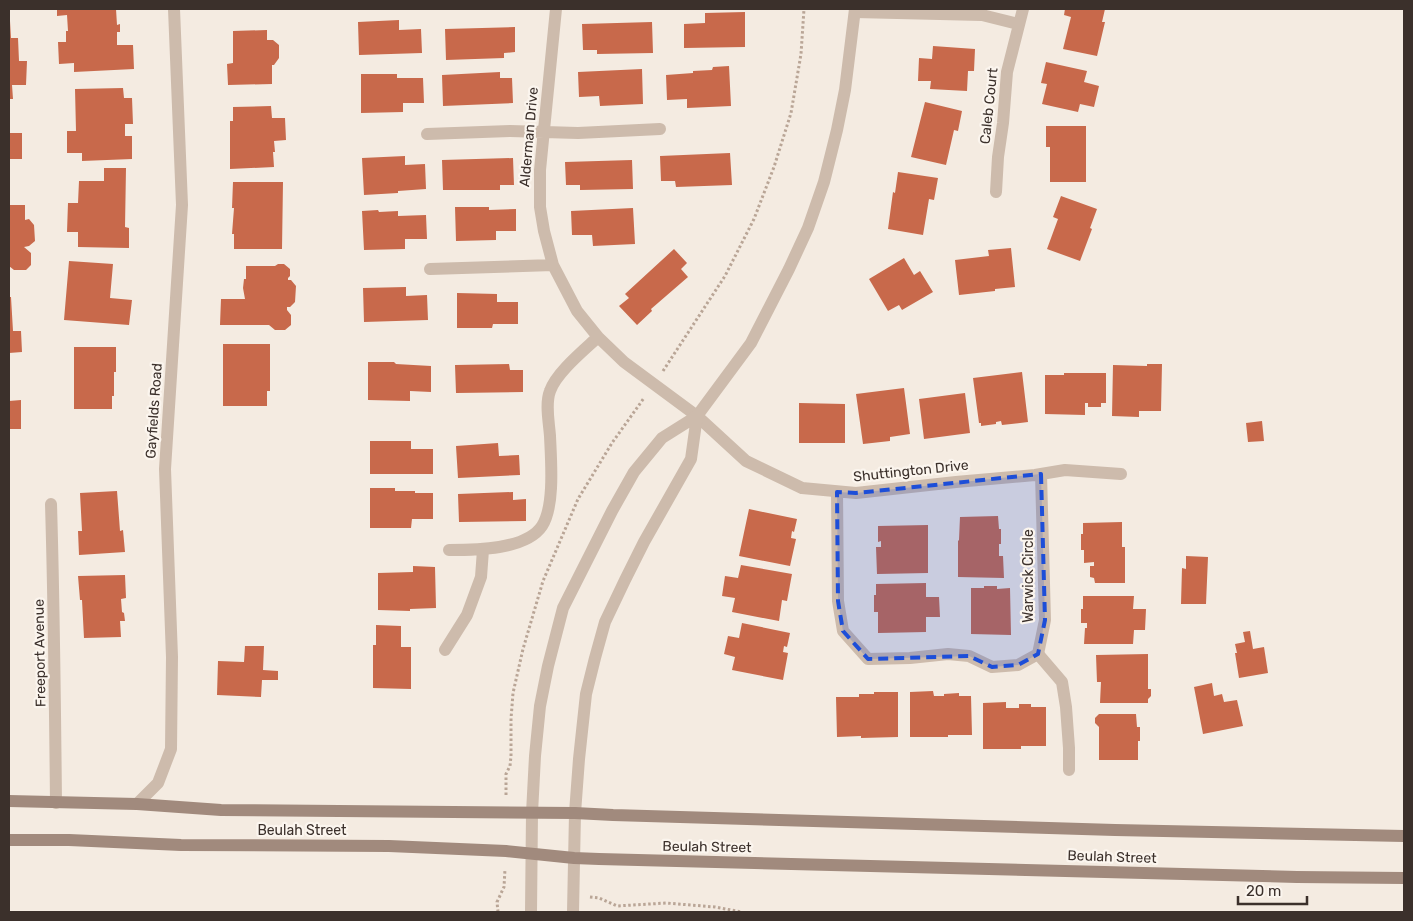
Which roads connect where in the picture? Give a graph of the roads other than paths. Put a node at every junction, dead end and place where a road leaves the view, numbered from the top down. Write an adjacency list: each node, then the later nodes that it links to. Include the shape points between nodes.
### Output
1 (174, 9): 25 (street, Gayfields Road, via 182,205 166,469 172,657 171,749 158,783)
2 (556, 9): 7 (street, Alderman Drive)
3 (1023, 9): 5 (street, Caleb Court)
4 (855, 10): 5 (street, via 982,15); 13 (street, via 837,130 808,228 750,343)
5 (1018, 24): 9 (street, Caleb Court, via 1007,72)
6 (660, 129): 7 (street)
7 (544, 132): 8 (street); 10 (street, Alderman Drive, via 540,207)
8 (426, 134)
9 (996, 192)
10 (553, 265): 11 (street); 12 (street, Alderman Drive, via 577,312)
11 (430, 269)
12 (598, 337): 13 (street, Alderman Drive, via 624,362); 19 (street, via 556,378 549,392 551,486 547,514 541,527 528,538)
13 (697, 416): 16 (street, Shuttington Drive, via 746,461 802,488); 26 (street, via 662,438 634,472 563,608 540,706); 27 (street, via 691,459 644,542 605,622 586,694)
14 (1041, 474): 15 (street, Shuttington Drive, via 1065,470); 16 (street, Shuttington Drive, via 856,493); 21 (street, Warwick Circle, via 1045,620)
15 (1121, 474)
16 (838, 492): 21 (street, via 838,601 843,631 868,659 948,654 969,656 992,667 1018,665)
17 (50, 504): 24 (street, Freeport Avenue, via 54,578)
18 (449, 550): 19 (street)
19 (483, 550): 20 (street, via 481,577 466,615)
20 (445, 650)
21 (1038, 654): 22 (street, via 1062,682)
22 (1069, 770)
23 (9, 800): 24 (main road, Beulah Street)
24 (56, 802): 25 (main road, Beulah Street)
25 (136, 804): 26 (main road, Beulah Street, via 221,810)
26 (532, 813): 27 (main road, Beulah Street); 30 (street)
27 (575, 813): 28 (main road, Beulah Street); 31 (street)
28 (1404, 836)
29 (9, 840): 30 (main road, Beulah Street, via 389,846)
30 (532, 853): 31 (main road, Beulah Street); 33 (street)
31 (574, 858): 32 (main road, Beulah Street); 34 (street)
32 (1404, 878)
33 (531, 912)
34 (573, 912)

